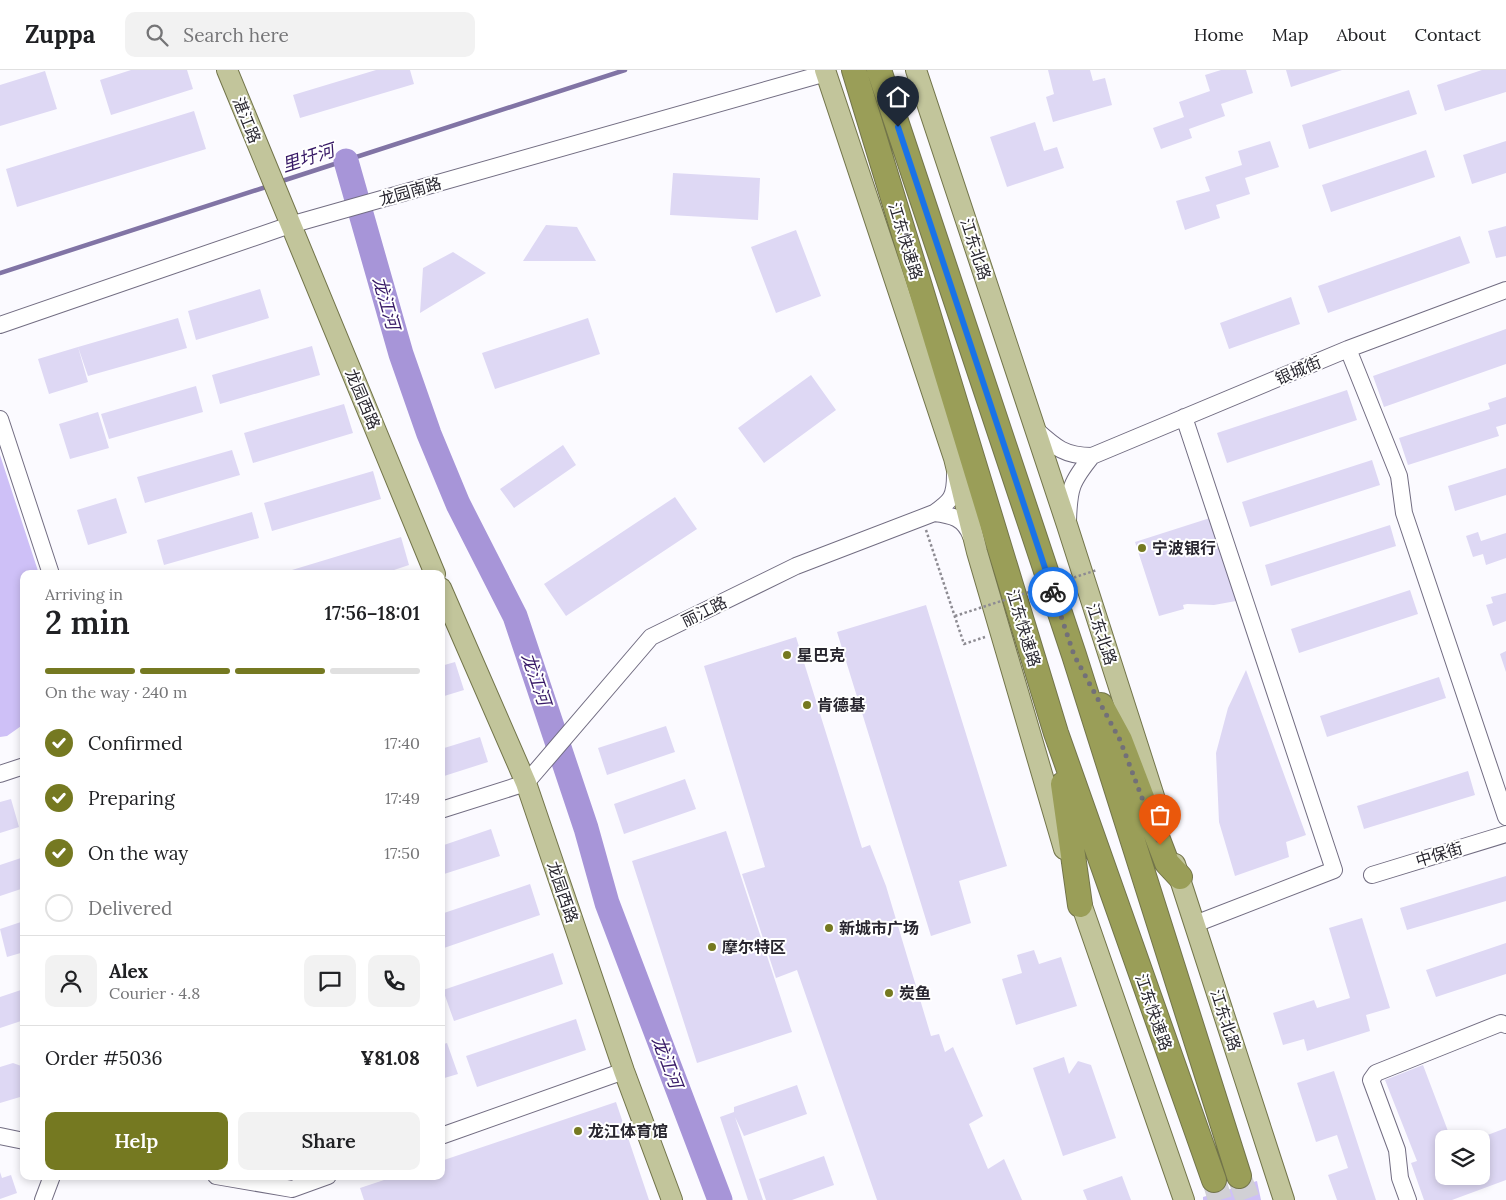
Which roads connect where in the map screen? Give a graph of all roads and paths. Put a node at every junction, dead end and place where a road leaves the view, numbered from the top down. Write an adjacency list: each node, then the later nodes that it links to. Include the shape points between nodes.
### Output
1 (227, 70): 6 (main road, 湛江路)
2 (854, 70): 25 (highway, 江东快速路)
3 (879, 70): 24 (highway, 江东快速路)
4 (916, 70): 12 (main road, 江东北路)
5 (826, 72): 6 (street, 龙园南路); 14 (main road)
6 (290, 225): 8 (street, 龙园南路); 19 (main road, 龙园西路)
7 (1506, 290): 9 (street, 银城街)
8 (0, 325)
9 (1348, 349): 10 (street, 银城街); 30 (street, via 1399,476 1404,513)
10 (1184, 417): 13 (street, 银城街); 35 (street, via 1334,870)
11 (0, 419): 18 (street)
12 (1035, 429): 13 (street, 银城街, via 1056,448 1074,456); 16 (main road, 江东北路)
13 (1092, 456): 16 (street, 银城街, via 1076,476 1070,490)
14 (954, 458): 15 (street, 丽江路, via 955,491 948,503); 17 (main road)
15 (928, 515): 17 (street, via 954,516 967,526); 22 (path); 28 (street, 丽江路, via 796,566 651,637)
16 (1067, 525): 33 (main road, 江东北路)
17 (977, 552): 23 (main road)
18 (50, 570)
19 (433, 570)
20 (1097, 570): 22 (path, bridge)
21 (445, 598): 28 (main road, 龙园西路)
22 (955, 616): 23 (path, via 964,644)
23 (1000, 633): 34 (main road)
24 (1074, 655): 33 (highway, via 1120,740 1167,863); 41 (highway, 江东快速路)
25 (1056, 733): 34 (highway); 45 (highway, 江东快速路)
26 (20, 767): 27 (street)
27 (0, 774)
28 (526, 783): 29 (street); 37 (main road, 龙园西路)
29 (445, 809)
30 (1506, 817)
31 (1506, 834): 32 (street, 中保街)
32 (1372, 875)
33 (1180, 878): 35 (main road, 江东北路)
34 (1080, 905): 49 (main road)
35 (1194, 924): 50 (main road, 江东北路)
36 (1506, 1026): 51 (street, via 1501,1023 1376,1073 1371,1080 1397,1150 1400,1178)
37 (624, 1071): 38 (street); 48 (main road, 龙园西路)
38 (445, 1135)
39 (0, 1136): 40 (street)
40 (20, 1140)
41 (1240, 1176)
42 (50, 1180): 47 (street)
43 (232, 1180): 46 (street)
44 (321, 1180): 46 (street)
45 (1214, 1180)
46 (294, 1195)
47 (43, 1200)
48 (672, 1200)
49 (1184, 1200)
50 (1284, 1200)
51 (1408, 1200)

